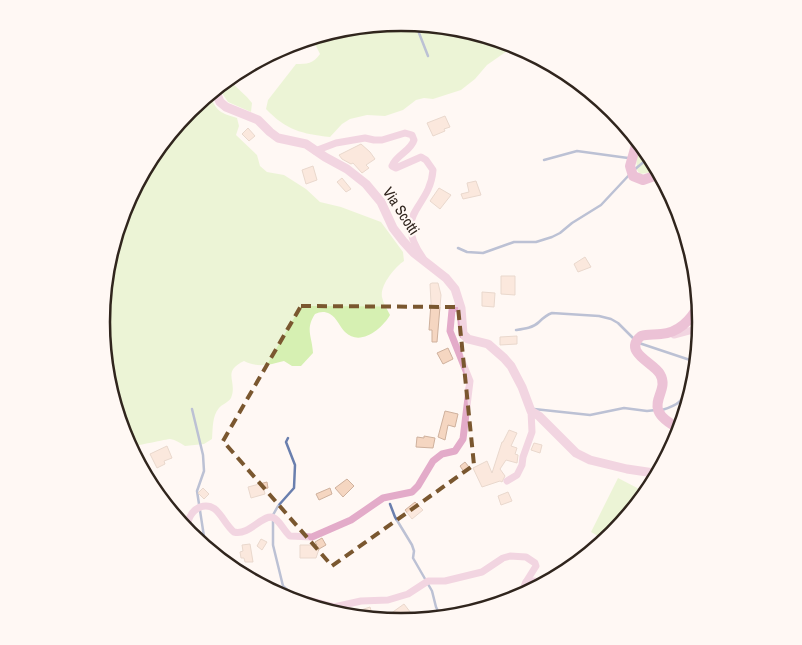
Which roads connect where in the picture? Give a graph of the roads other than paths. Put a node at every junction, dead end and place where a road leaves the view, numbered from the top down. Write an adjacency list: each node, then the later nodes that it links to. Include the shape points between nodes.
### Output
1 (218, 96): 3 (street, Via Scotti, via 226,107 258,120 273,135 283,140 302,142)
2 (635, 149): 4 (main road, via 630,166 633,176 643,180)
3 (316, 151): 5 (street, Via Scotti, via 347,169 372,190 403,242); 5 (street, via 336,143 365,138 382,140 405,133 412,135 413,144 392,166 396,168 421,157 433,170 431,187 414,212 411,224 414,243)
4 (653, 176)
5 (428, 264): 6 (street, Via Scotti, via 451,283)
6 (461, 308): 10 (street, Via Scotti, via 463,334 468,339 488,344 504,358 522,387); 14 (street, via 452,310 450,331 470,381 463,439 455,451 446,452 433,461 412,492 383,498 351,520 312,537 290,536 271,517 264,518 244,532 234,532 217,510 208,506 193,511)
7 (692, 315): 9 (main road, via 687,322)
8 (692, 330): 9 (street)
9 (664, 334): 11 (main road, via 641,336 636,347 640,357 662,376 658,410)
10 (531, 411): 12 (street, via 576,453 590,460); 13 (street, via 532,432 522,465 517,476)
11 (673, 426)
12 (650, 472)
13 (507, 481)
14 (188, 521)
15 (535, 581): 16 (street)
16 (526, 582): 17 (street); 18 (street, via 536,566 535,562 526,557 510,556 482,572 428,582 398,598)
17 (524, 587)
18 (337, 606)

